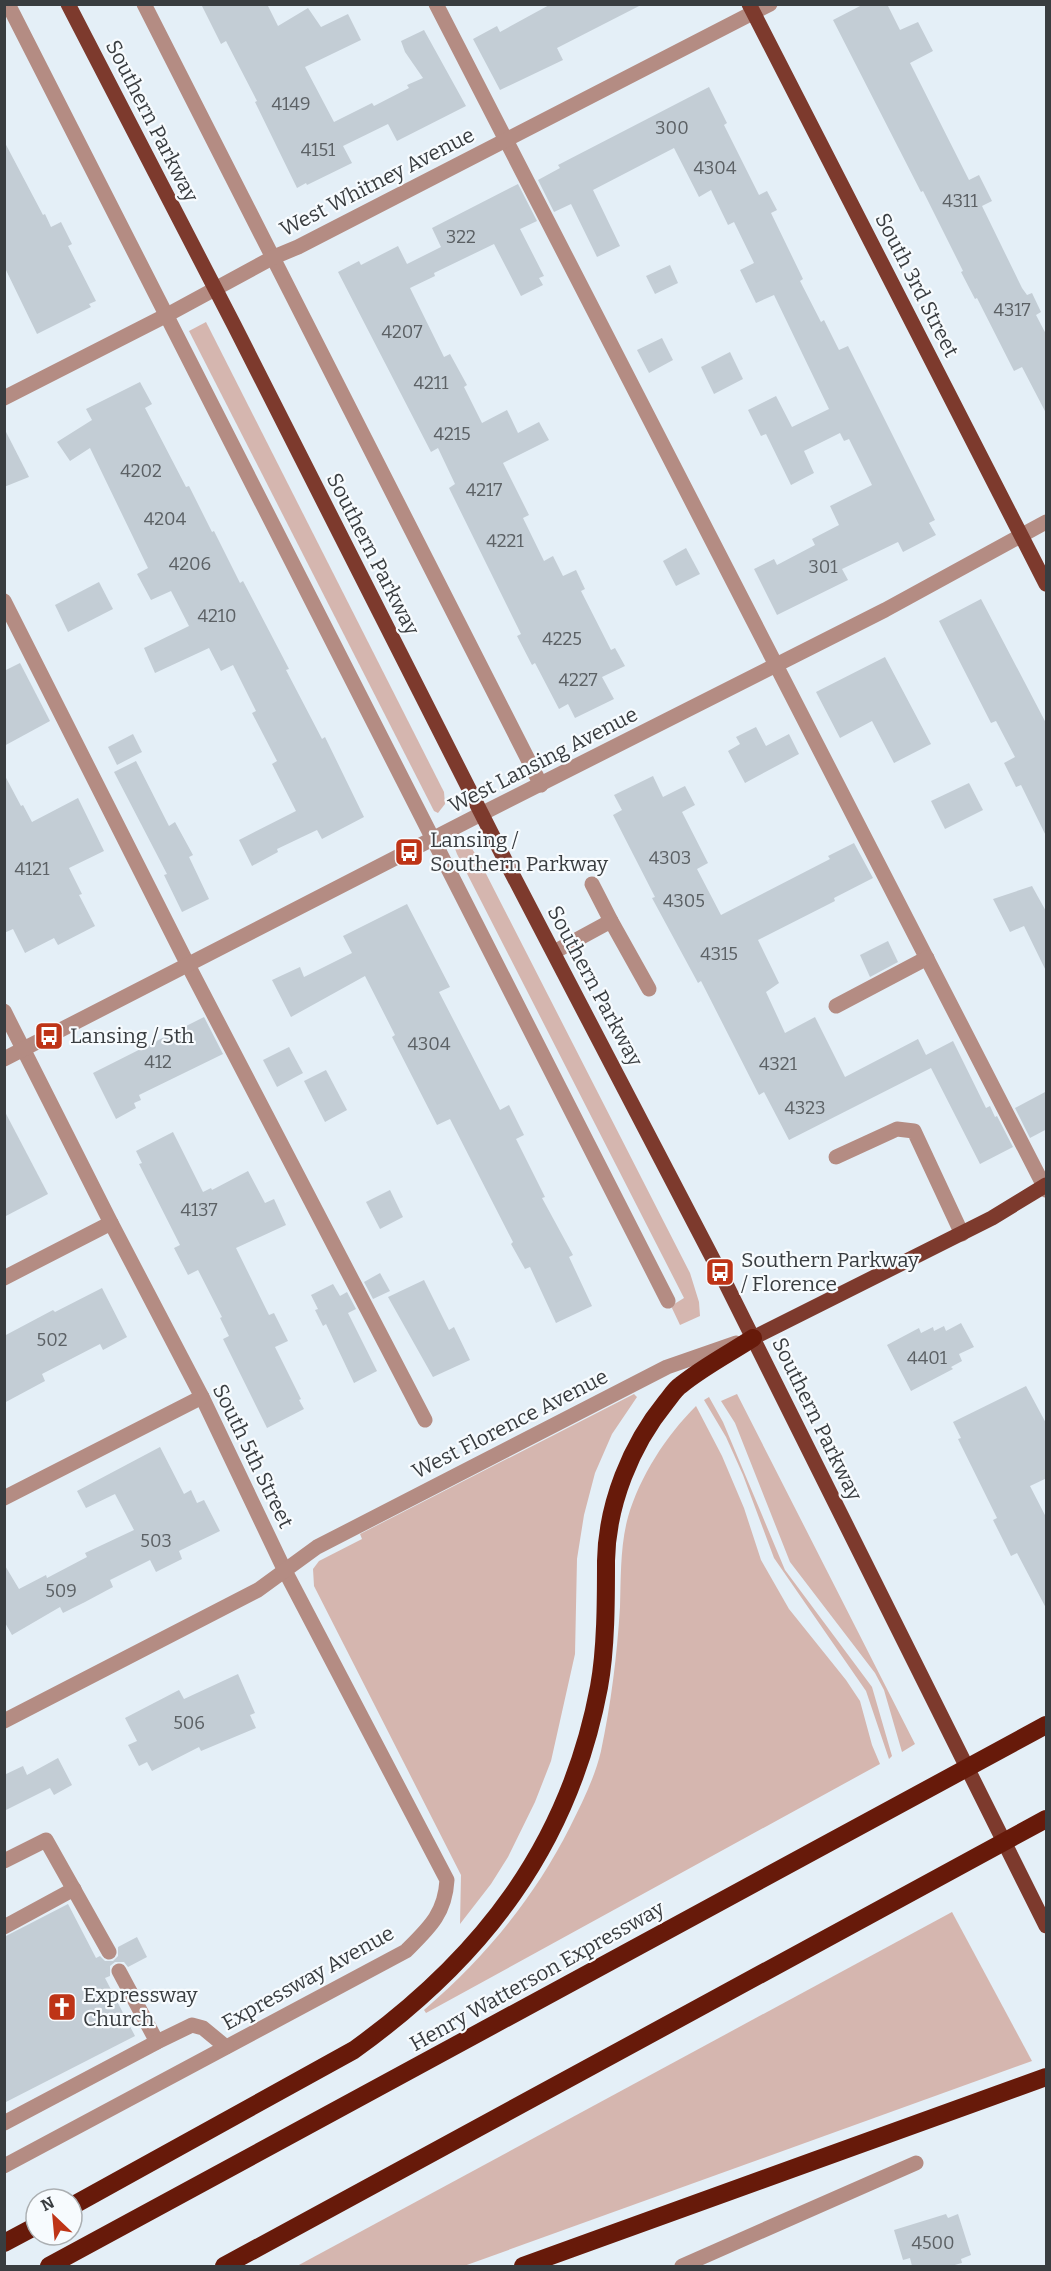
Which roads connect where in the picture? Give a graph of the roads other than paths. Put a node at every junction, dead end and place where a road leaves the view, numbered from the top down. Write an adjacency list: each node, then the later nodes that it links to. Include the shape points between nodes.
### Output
1 (8, 4): 10 (street)
2 (68, 4): 9 (main road, Southern Parkway)
3 (144, 4): 8 (street)
4 (436, 4): 7 (street)
5 (770, 4): 6 (street, West Whitney Avenue)
6 (751, 9): 7 (street, West Whitney Avenue); 13 (main road, South 3rd Street)
7 (505, 140): 8 (street, West Whitney Avenue); 16 (street)
8 (274, 257): 9 (street, West Whitney Avenue); 17 (street)
9 (214, 289): 10 (street, West Whitney Avenue); 18 (main road, Southern Parkway)
10 (167, 315): 11 (street, West Whitney Avenue); 19 (street)
11 (4, 398)
12 (1047, 522): 13 (street, West Lansing Avenue)
13 (1021, 536): 14 (main road, South 3rd Street); 16 (street, West Lansing Avenue)
14 (1047, 584)
15 (4, 601): 24 (street)
16 (777, 665): 17 (street, West Lansing Avenue); 23 (street)
17 (541, 785): 18 (street, West Lansing Avenue)
18 (482, 814): 19 (street, West Lansing Avenue); 22 (main road, Southern Parkway)
19 (434, 839): 24 (street, West Lansing Avenue); 35 (street)
20 (592, 884): 21 (street)
21 (611, 921): 22 (street); 25 (street)
22 (554, 952): 36 (main road, Southern Parkway)
23 (927, 958): 26 (street); 31 (street)
24 (188, 965): 28 (street, West Lansing Avenue); 38 (street)
25 (648, 989)
26 (836, 1006)
27 (4, 1011): 28 (street, South 5th Street)
28 (24, 1049): 29 (street, West Lansing Avenue); 32 (street, South 5th Street)
29 (4, 1059)
30 (836, 1157): 33 (street, via 897,1129 914,1131)
31 (1046, 1187): 33 (main road, West Florence Avenue)
32 (111, 1223): 34 (street); 37 (street, South 5th Street)
33 (962, 1234): 36 (main road, West Florence Avenue)
34 (4, 1278)
35 (668, 1301)
36 (753, 1338): 40 (street, West Florence Avenue, via 667,1367 317,1547); 47 (main road, Southern Parkway); 57 (highway, via 680,1386 635,1449 608,1535 599,1686 580,1759 548,1840 496,1918 436,1984 354,2050)
37 (202, 1397): 39 (street); 40 (street, South 5th Street)
38 (425, 1420)
39 (4, 1498)
40 (284, 1569): 41 (street, West Florence Avenue, via 258,1590); 46 (street, South 5th Street, via 447,1880 446,1896)
41 (4, 1721)
42 (1047, 1725): 60 (highway, Henry Watterson Expressway)
43 (1047, 1819): 61 (highway)
44 (4, 1861): 45 (street, via 46,1840)
45 (74, 1889): 48 (street); 49 (street)
46 (435, 1922): 52 (street, Expressway Avenue, via 406,1951)
47 (1047, 1926)
48 (4, 1927)
49 (109, 1952)
50 (119, 1971): 51 (street)
51 (157, 2042): 52 (street, via 192,2025 203,2028); 54 (street)
52 (226, 2047): 56 (street, Expressway Avenue)
53 (1047, 2077): 62 (highway)
54 (4, 2123)
55 (916, 2163): 63 (street)
56 (4, 2166)
57 (84, 2199)
58 (24, 2232): 59 (highway)
59 (4, 2243)
60 (49, 2266)
61 (224, 2266)
62 (523, 2266)
63 (682, 2266)

